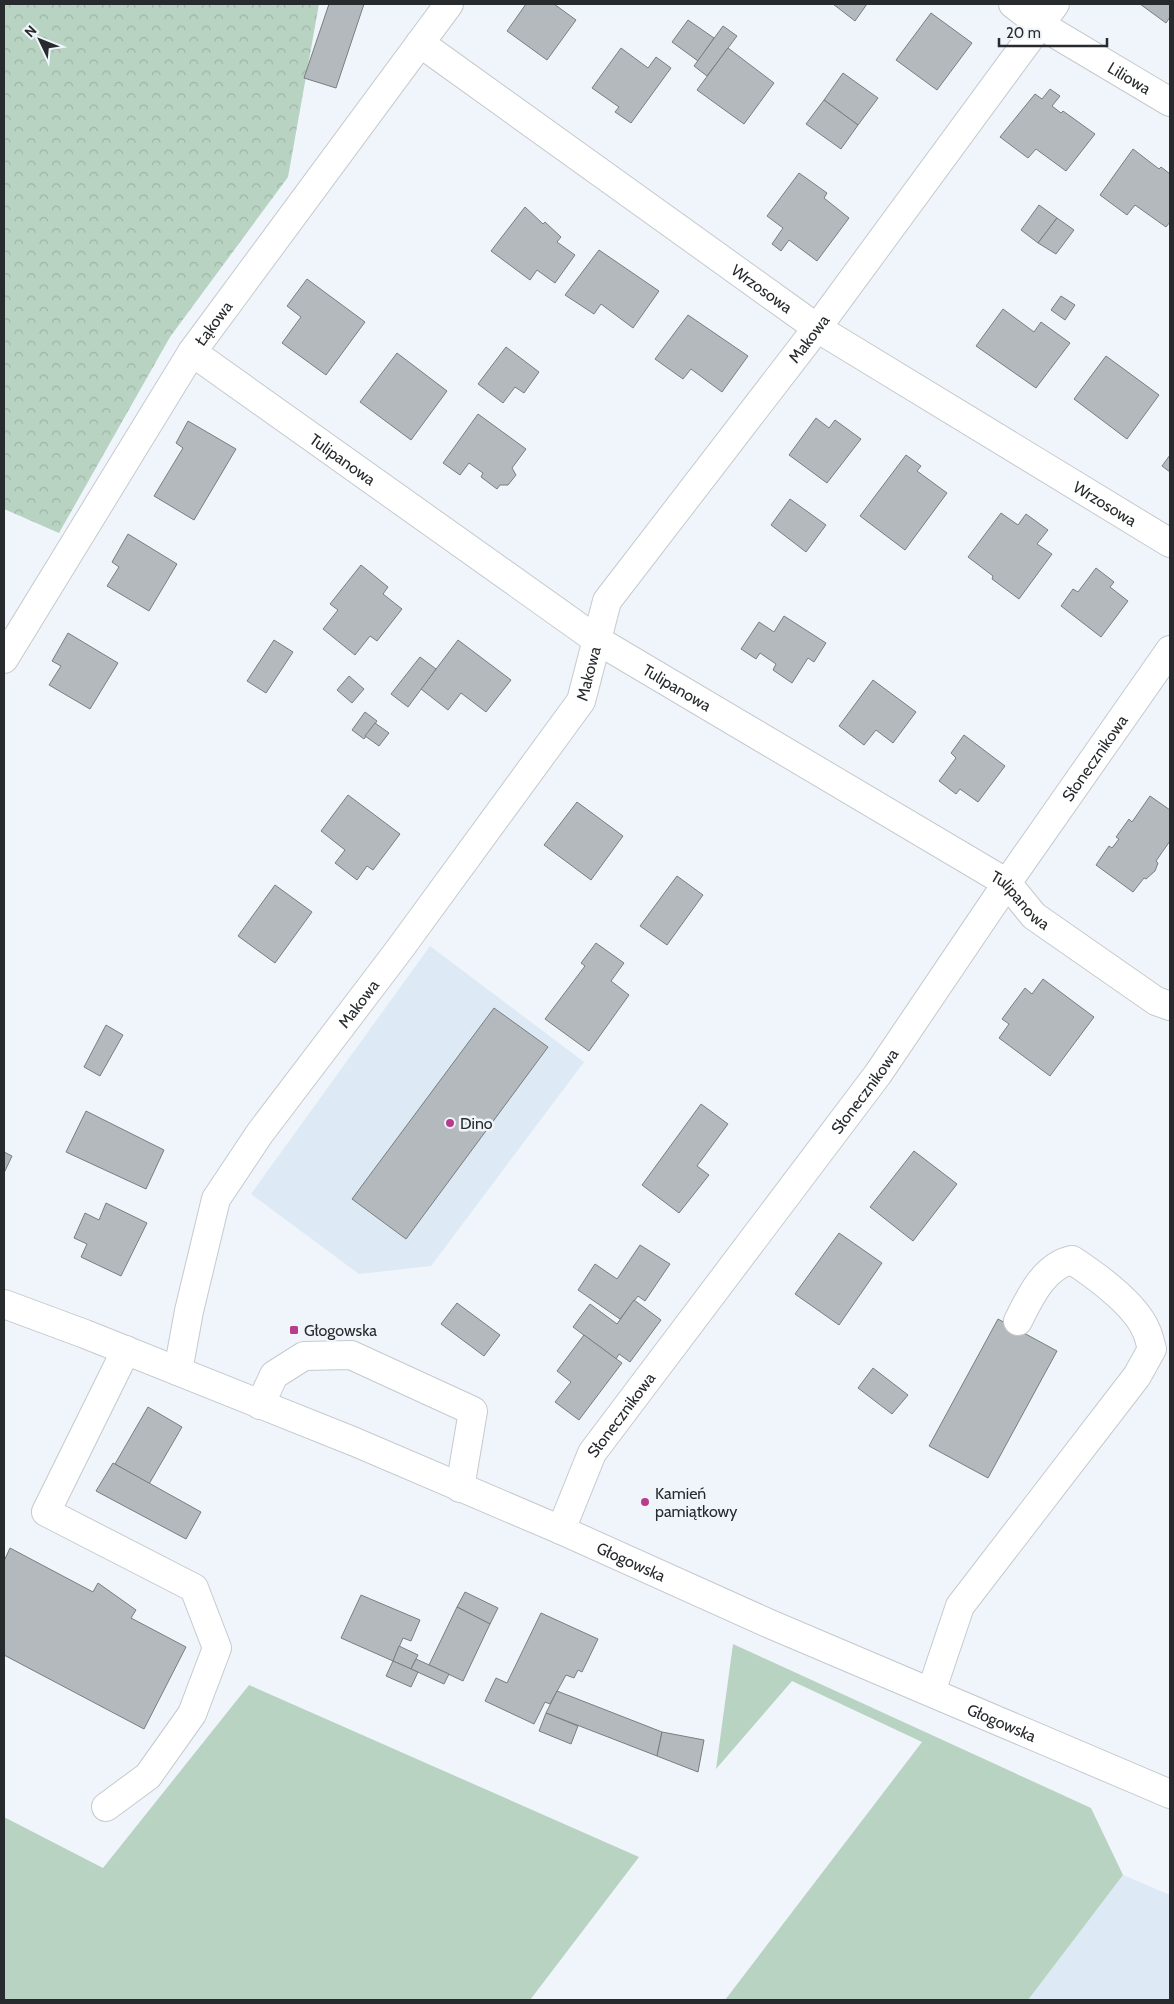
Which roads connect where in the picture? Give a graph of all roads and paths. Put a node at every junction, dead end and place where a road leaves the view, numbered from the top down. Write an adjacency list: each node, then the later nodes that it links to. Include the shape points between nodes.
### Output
1 (449, 4): 4 (street, Łąkowa)
2 (1013, 4): 3 (street, Liliowa)
3 (1047, 14): 5 (street, Liliowa); 6 (street, Makowa)
4 (420, 43): 6 (street, Wrzosowa); 7 (street, Łąkowa)
5 (1170, 102)
6 (817, 328): 8 (street, Wrzosowa); 9 (street, Makowa, via 607,601)
7 (192, 352): 9 (street, Tulipanowa); 11 (street, Łąkowa)
8 (1170, 543)
9 (597, 640): 12 (street, Tulipanowa); 17 (street, Makowa, via 580,702 399,950 260,1133 216,1199)
10 (1170, 650): 12 (street, Słonecznikowa)
11 (4, 659)
12 (1007, 883): 13 (street, Tulipanowa, via 1034,916 1156,1001); 20 (street, Słonecznikowa, via 878,1074 592,1453)
13 (1170, 1006)
14 (4, 1304): 16 (street, Głogowska)
15 (1018, 1321): 21 (street, via 1037,1285 1060,1263 1072,1260 1129,1306 1146,1328 1152,1349 1137,1376 960,1606)
16 (126, 1350): 17 (street, Głogowska); 23 (street, via 46,1512 194,1588 216,1648 192,1714 148,1776)
17 (178, 1371): 18 (street, Głogowska)
18 (260, 1405): 19 (street, Głogowska); 19 (street, via 274,1375 304,1356 351,1355 473,1411)
19 (460, 1488): 20 (street, Głogowska)
20 (561, 1530): 21 (street, Głogowska)
21 (931, 1692): 22 (street, Głogowska)
22 (1170, 1794)
23 (106, 1807)

